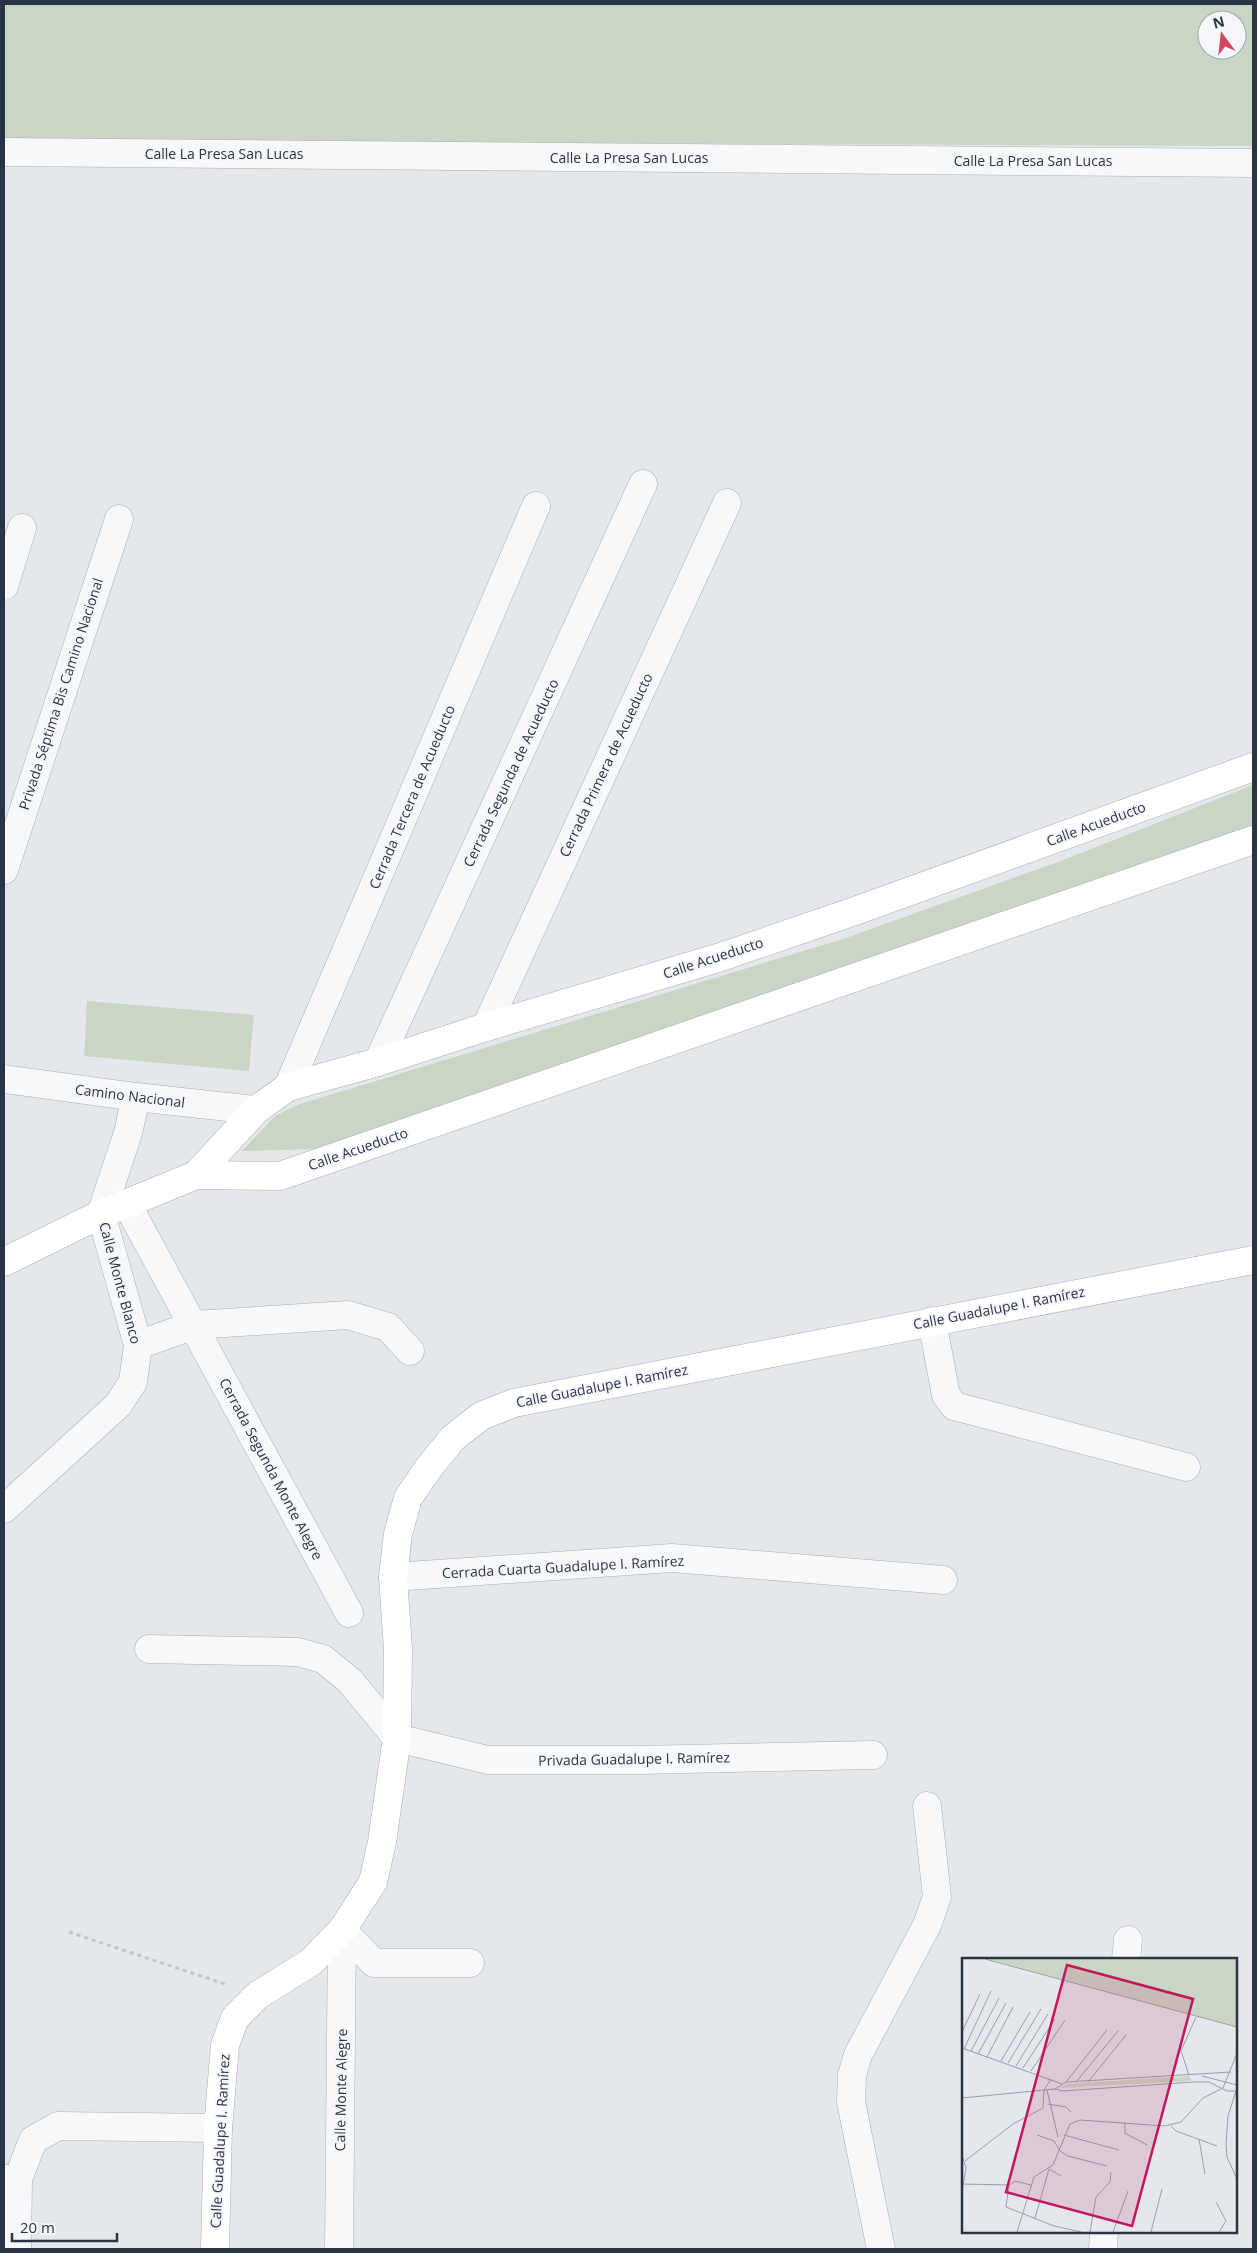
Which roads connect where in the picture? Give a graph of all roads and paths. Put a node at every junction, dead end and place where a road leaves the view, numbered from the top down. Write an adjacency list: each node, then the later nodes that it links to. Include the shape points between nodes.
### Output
1 (4, 152): 2 (street, Calle La Presa San Lucas)
2 (1253, 163)
3 (643, 484): 13 (street, Cerrada Segunda de Acueducto)
4 (727, 503): 12 (street, Cerrada Primera de Acueducto)
5 (536, 506): 15 (street, Cerrada Tercera de Acueducto)
6 (119, 518): 11 (street, Privada Séptima Bis Camino Nacional)
7 (22, 528): 8 (street)
8 (4, 586)
9 (1253, 767): 12 (street, Calle Acueducto, via 730,954)
10 (1253, 840): 18 (street, Calle Acueducto, via 280,1176)
11 (4, 870)
12 (486, 1027): 13 (street, Calle Acueducto)
13 (378, 1062): 15 (street, Calle Acueducto)
14 (4, 1079): 16 (street, Camino Nacional)
15 (288, 1087): 17 (street, Calle Acueducto)
16 (136, 1098): 17 (street, Camino Nacional); 20 (street, Calle Monte Blanco)
17 (256, 1110): 18 (street, Calle Acueducto)
18 (196, 1175): 19 (street, Calle Acueducto)
19 (127, 1204): 20 (street, Calle Acueducto); 24 (street, Cerrada Segunda Monte Alegre)
20 (101, 1214): 22 (street, Calle Acueducto); 25 (street, Calle Monte Blanco)
21 (1253, 1260): 23 (street, Calle Guadalupe I. Ramírez)
22 (4, 1262)
23 (932, 1321): 27 (street, via 946,1395 954,1406); 29 (street, Calle Guadalupe I. Ramírez, via 514,1403 481,1416 453,1438 408,1498 398,1534)
24 (194, 1325): 25 (street); 26 (street, via 348,1315 388,1327); 31 (street, Cerrada Segunda Monte Alegre)
25 (138, 1345): 28 (street, Calle Monte Blanco, via 132,1382 118,1405)
26 (410, 1351)
27 (1186, 1467)
28 (4, 1509)
29 (393, 1576): 30 (street, Cerrada Cuarta Guadalupe I. Ramírez, via 672,1558); 33 (street, Calle Guadalupe I. Ramírez, via 398,1649)
30 (943, 1580)
31 (349, 1613)
32 (148, 1649): 33 (street, via 298,1652 323,1659 350,1681)
33 (398, 1738): 34 (street, Privada Guadalupe I. Ramírez, via 488,1760); 36 (street, Calle Guadalupe I. Ramírez, via 373,1882)
34 (873, 1755)
35 (926, 1806): 46 (street, via 937,1897 927,1925 858,2055 852,2076 851,2102)
36 (342, 1930): 38 (street, via 374,1963); 39 (street, Calle Guadalupe I. Ramírez, via 311,1962); 45 (street, Calle Monte Alegre)
37 (70, 1932): 39 (path)
38 (470, 1963)
39 (258, 1995): 40 (street, Calle Guadalupe I. Ramírez, via 235,2018 225,2045)
40 (218, 2128): 41 (street, via 58,2126 33,2140); 44 (street, Calle Guadalupe I. Ramírez)
41 (11, 2179): 43 (street)
42 (1104, 2233): 47 (street)
43 (17, 2249)
44 (215, 2249)
45 (339, 2249)
46 (881, 2249)
47 (1102, 2249)

